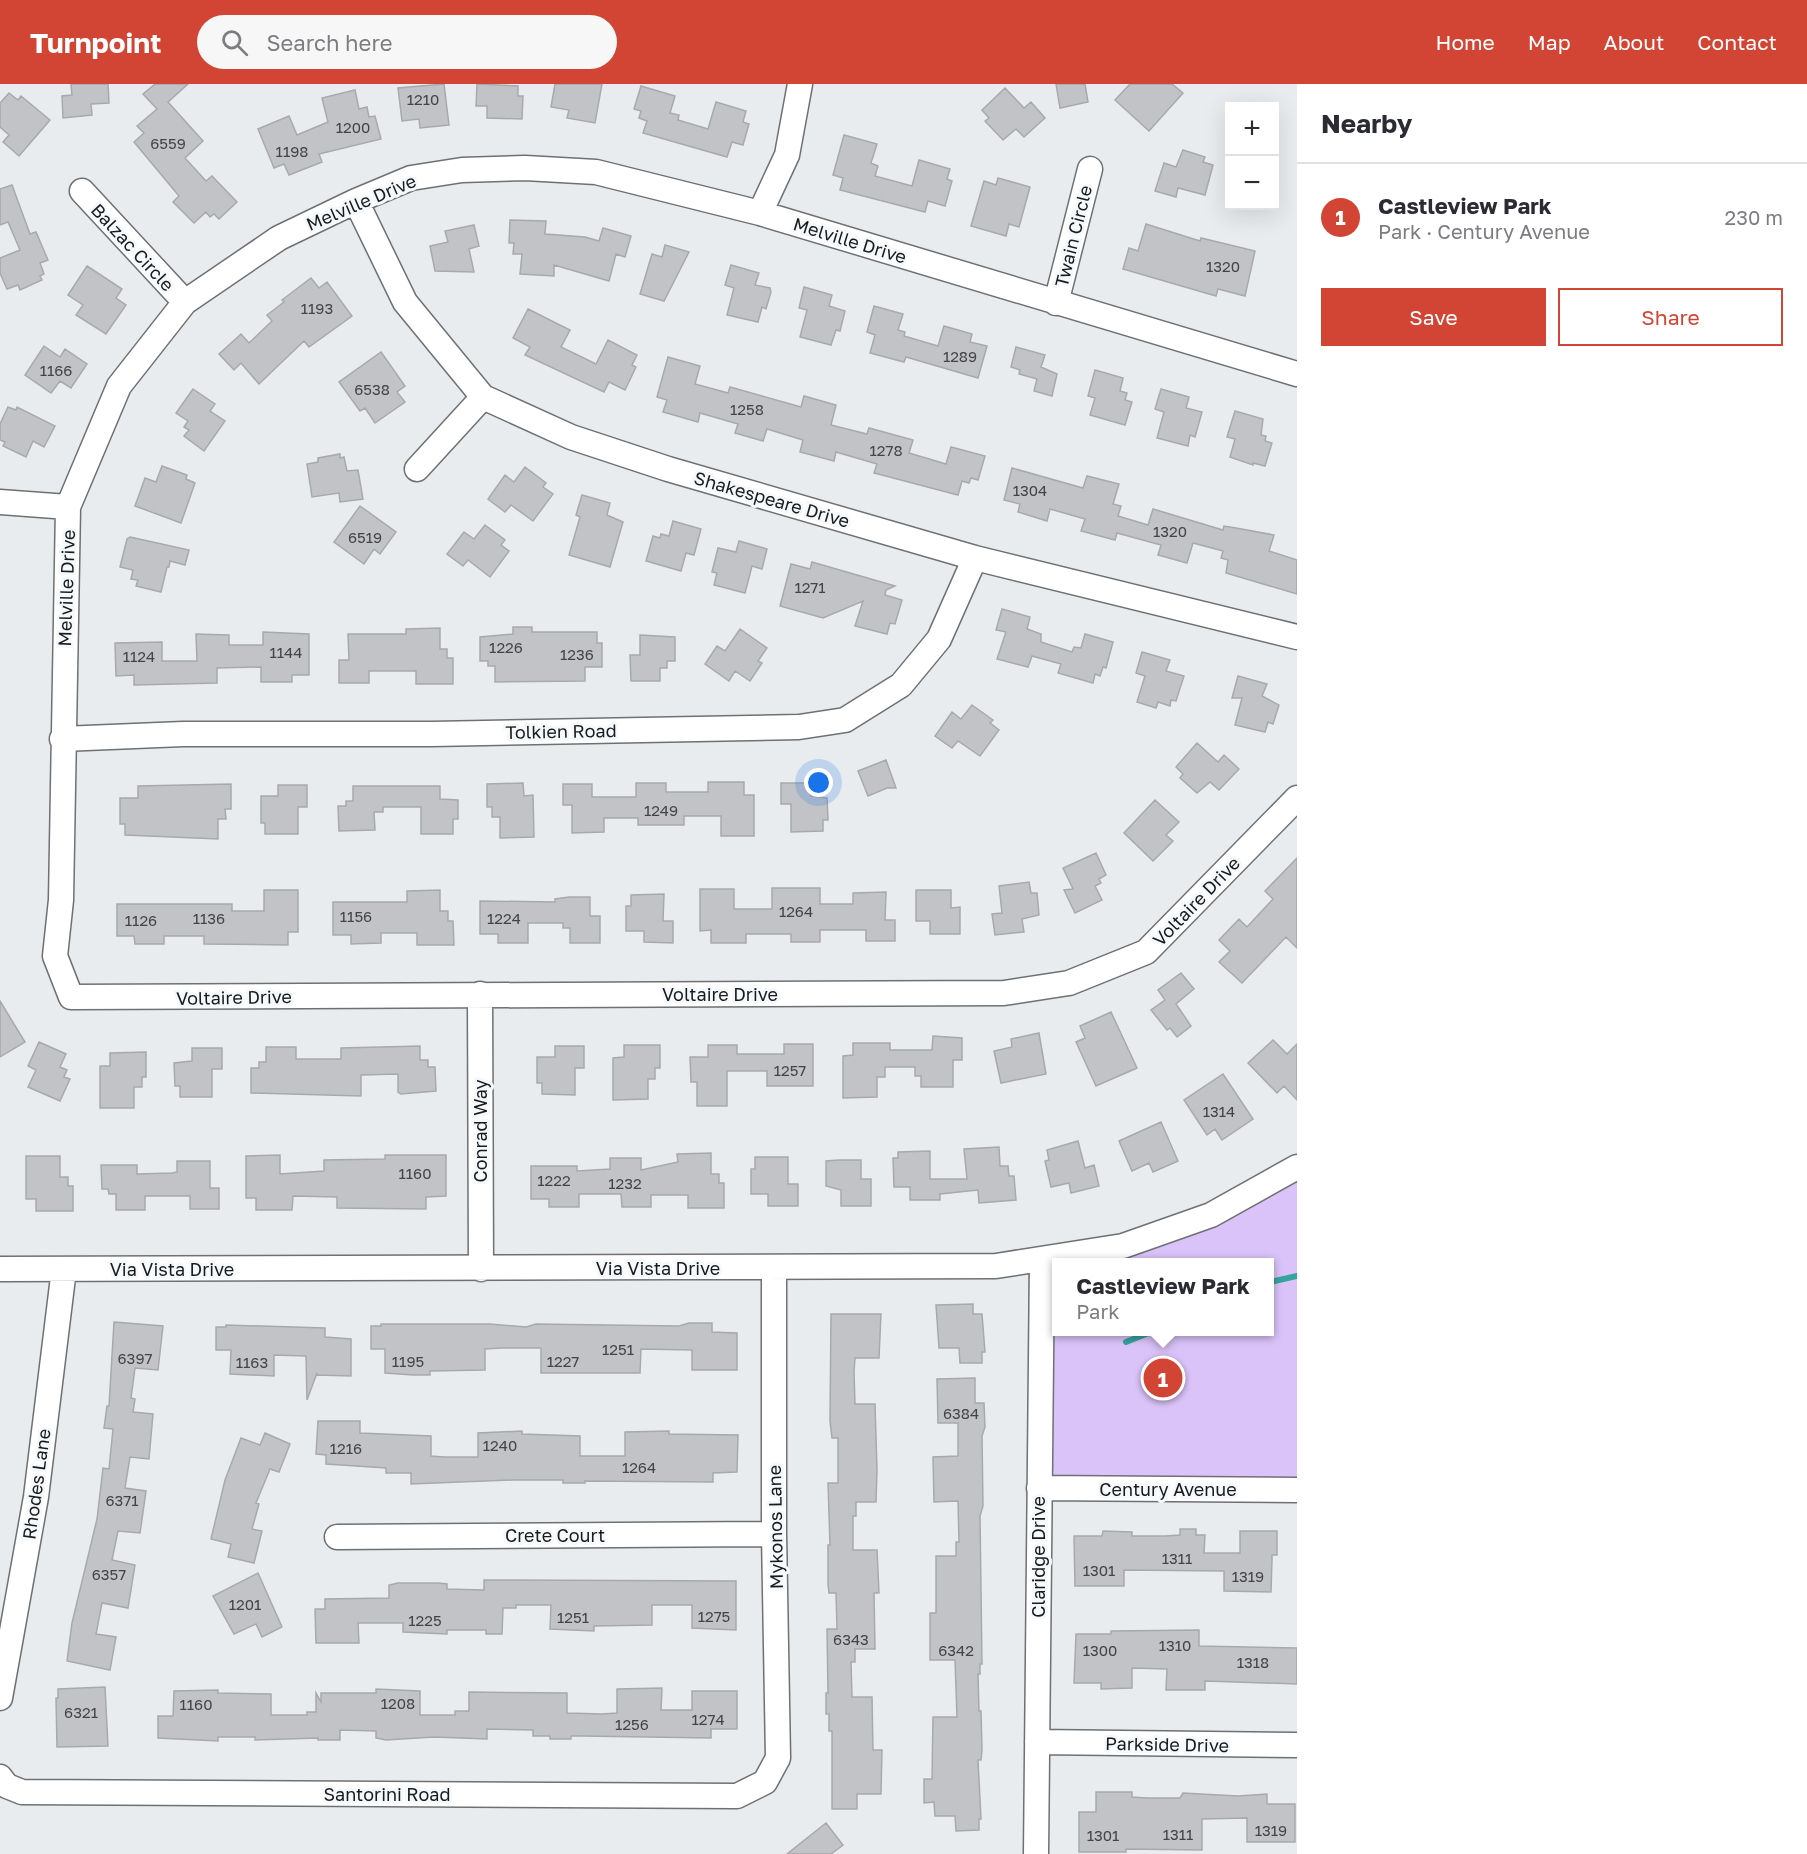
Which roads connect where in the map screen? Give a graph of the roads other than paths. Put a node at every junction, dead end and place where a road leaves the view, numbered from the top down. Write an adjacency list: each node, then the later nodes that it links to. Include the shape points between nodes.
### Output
1 (800, 84): 5 (street, via 787,155)
2 (1090, 169): 7 (street, Twain Circle)
3 (82, 191): 6 (street, Balzac Circle)
4 (356, 201): 5 (street, Melville Drive, via 411,178 462,170 525,168 596,172); 6 (street, Melville Drive, via 279,238); 9 (street, Shakespeare Drive, via 405,302)
5 (760, 213): 7 (street, Melville Drive)
6 (185, 302): 12 (street, Melville Drive, via 119,386)
7 (1056, 303): 8 (street, Melville Drive)
8 (1297, 374)
9 (483, 397): 10 (street); 13 (street, Shakespeare Drive, via 571,437)
10 (417, 469)
11 (0, 502): 12 (street)
12 (68, 507): 15 (street, Melville Drive)
13 (975, 558): 14 (street, Shakespeare Drive); 15 (street, Tolkien Road, via 939,639 901,685 845,720 787,728 183,734)
14 (1297, 638)
15 (62, 739): 18 (street, Melville Drive, via 61,900 55,956)
16 (1297, 798): 17 (street, Voltaire Drive, via 1146,952 1069,983 1004,993)
17 (480, 994): 18 (street, Voltaire Drive); 26 (street, Conrad Way)
18 (71, 997)
19 (1297, 1167): 21 (street, Via Vista Drive, via 1211,1215 1123,1245)
20 (1052, 1258): 22 (street, Via Vista Drive)
21 (1053, 1258)
22 (1042, 1260): 23 (street, Via Vista Drive, via 996,1266); 27 (street, Claridge Drive)
23 (774, 1268): 26 (street, Via Vista Drive); 29 (street, Mykonos Lane)
24 (0, 1269): 25 (street, Via Vista Drive)
25 (64, 1269): 26 (street, Via Vista Drive); 31 (street, Rhodes Lane, via 36,1497)
26 (481, 1269)
27 (1039, 1488): 28 (street, Century Avenue); 32 (street, Claridge Drive)
28 (1297, 1490)
29 (774, 1534): 30 (street, Crete Court); 35 (street, Mykonos Lane, via 778,1758)
30 (337, 1537)
31 (0, 1698)
32 (1037, 1742): 33 (street, Parkside Drive); 36 (street, Claridge Drive)
33 (1297, 1745)
34 (4, 1782): 35 (street, Santorini Road, via 22,1792 737,1796)
35 (765, 1782)
36 (1036, 1854)

